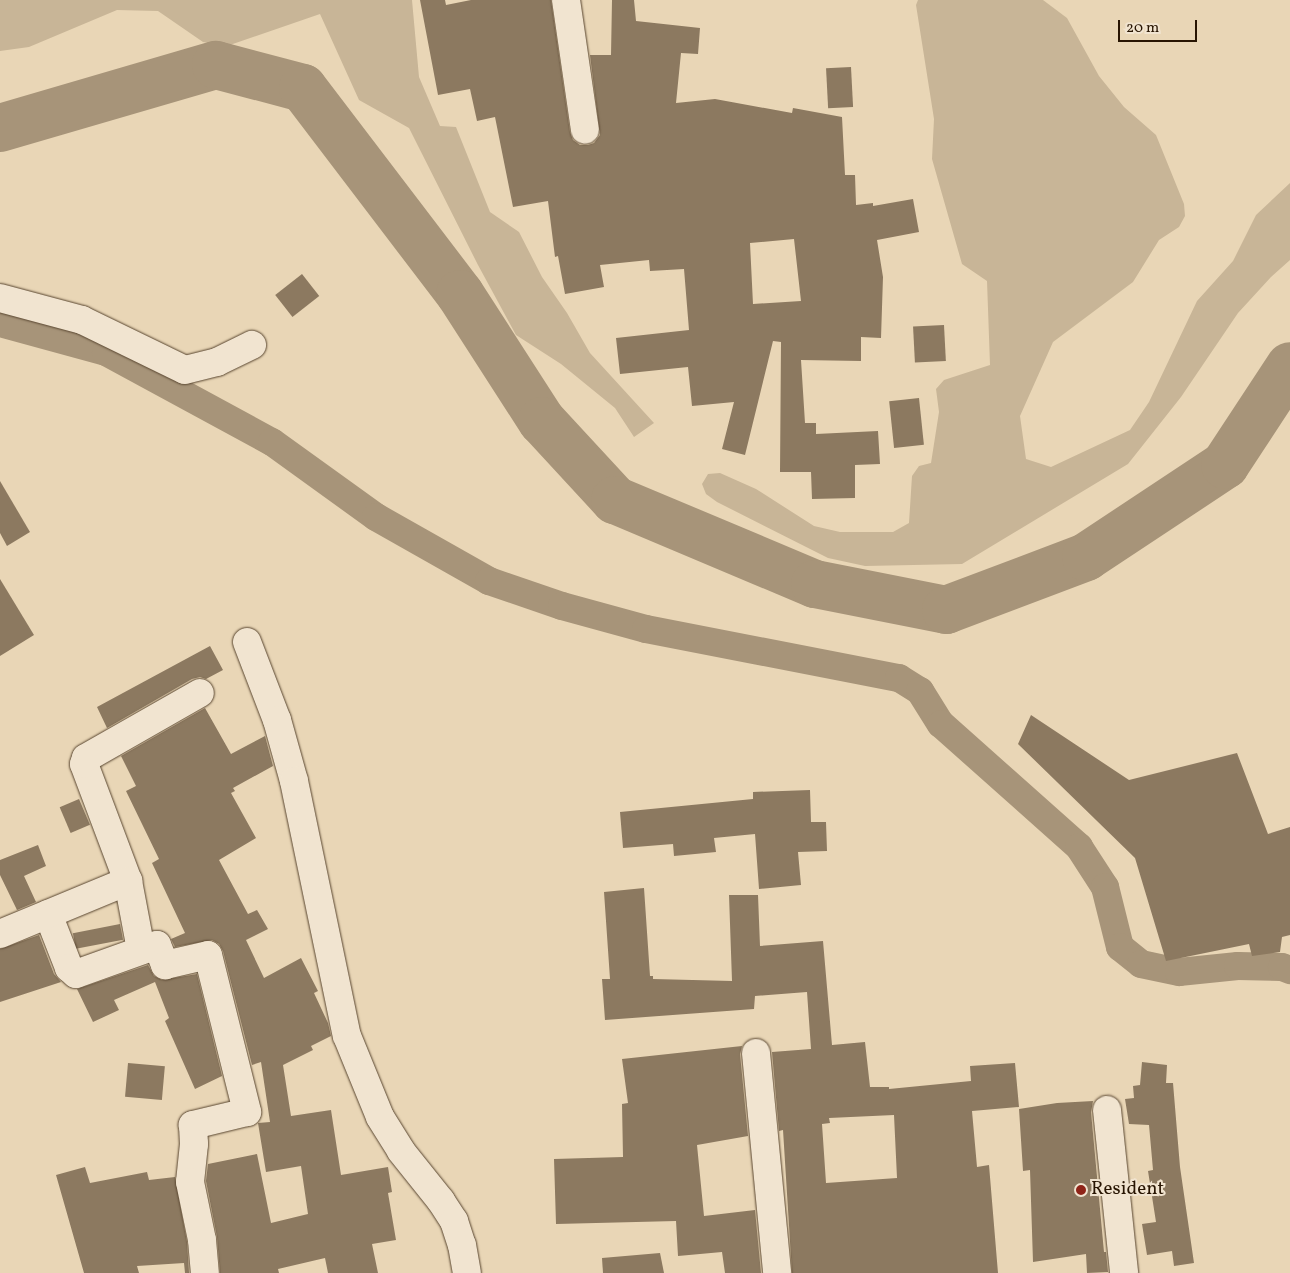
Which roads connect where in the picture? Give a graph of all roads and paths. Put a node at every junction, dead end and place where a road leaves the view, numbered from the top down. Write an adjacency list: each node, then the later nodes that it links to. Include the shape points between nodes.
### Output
1 (566, 0): 2 (street)
2 (585, 130)
3 (0, 298): 4 (street, via 82,320 185,370 217,362)
4 (252, 345)
5 (247, 642): 14 (street, via 277,720 294,781 347,1036 380,1117 401,1151 442,1201 454,1221)
6 (200, 693): 7 (street, via 86,758 84,764)
7 (128, 882): 8 (street); 10 (street)
8 (48, 914): 9 (street); 10 (street, via 69,968 76,974)
9 (0, 934)
10 (141, 950): 13 (street, via 157,945 165,965 208,955 248,1112 193,1125 190,1182)
11 (756, 1053): 15 (street)
12 (1107, 1110): 16 (street)
13 (206, 1273)
14 (467, 1273)
15 (777, 1273)
16 (1124, 1273)

